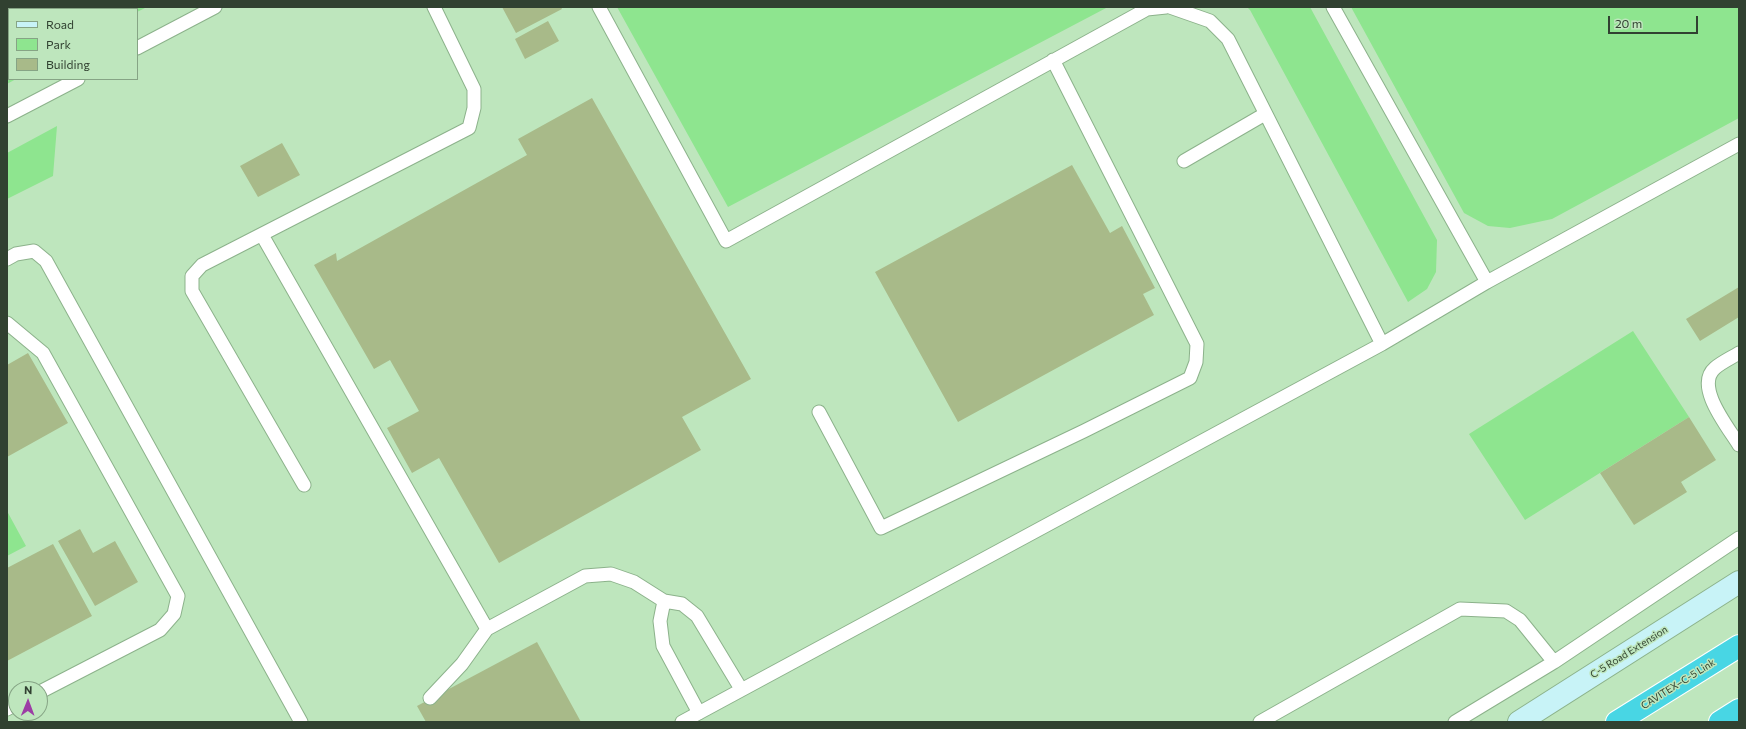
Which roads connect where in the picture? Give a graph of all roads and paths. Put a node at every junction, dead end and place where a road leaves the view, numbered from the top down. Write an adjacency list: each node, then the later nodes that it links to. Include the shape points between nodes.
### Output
1 (214, 7): 7 (lane)
2 (434, 7): 14 (lane, via 474,89 474,108 468,128)
3 (599, 7): 8 (lane, via 726,241)
4 (1166, 7): 8 (lane, via 1147,9)
5 (1170, 7): 10 (lane, via 1210,21 1228,39)
6 (1333, 7): 16 (lane)
7 (138, 47)
8 (1053, 60): 20 (lane, via 1197,344 1196,362 1190,378 881,528)
9 (76, 80): 11 (lane)
10 (1265, 114): 13 (lane); 18 (lane)
11 (7, 116)
12 (1739, 144): 16 (lane)
13 (1184, 162)
14 (262, 235): 22 (lane, via 202,265 192,276 192,291); 26 (lane)
15 (7, 259): 34 (lane, via 16,254 34,251 46,261)
16 (1487, 282): 18 (lane)
17 (7, 323): 29 (lane, via 43,353 178,596 174,614 160,630)
18 (1382, 344): 30 (lane)
19 (1739, 353): 21 (lane, via 1714,368 1708,383 1711,399)
20 (819, 412)
21 (1739, 445)
22 (304, 485)
23 (1739, 538): 28 (lane)
24 (1739, 582): 38 (main road, C-5 Road Extension)
25 (664, 601): 26 (lane, via 634,582 611,574 585,576); 30 (lane, via 682,604 697,616); 33 (lane, via 660,622 663,646)
26 (487, 629): 31 (lane, via 462,664)
27 (1739, 646): 39 (highway, CAVITEX–C-5 Link)
28 (1554, 662): 36 (lane, via 1520,620 1506,611 1460,609); 37 (lane)
29 (48, 688)
30 (741, 690): 33 (lane)
31 (430, 698)
32 (1739, 710): 40 (highway)
33 (700, 713): 35 (lane)
34 (301, 722)
35 (682, 722)
36 (1260, 722)
37 (1455, 722)
38 (1519, 722)
39 (1617, 722)
40 (1720, 722)

